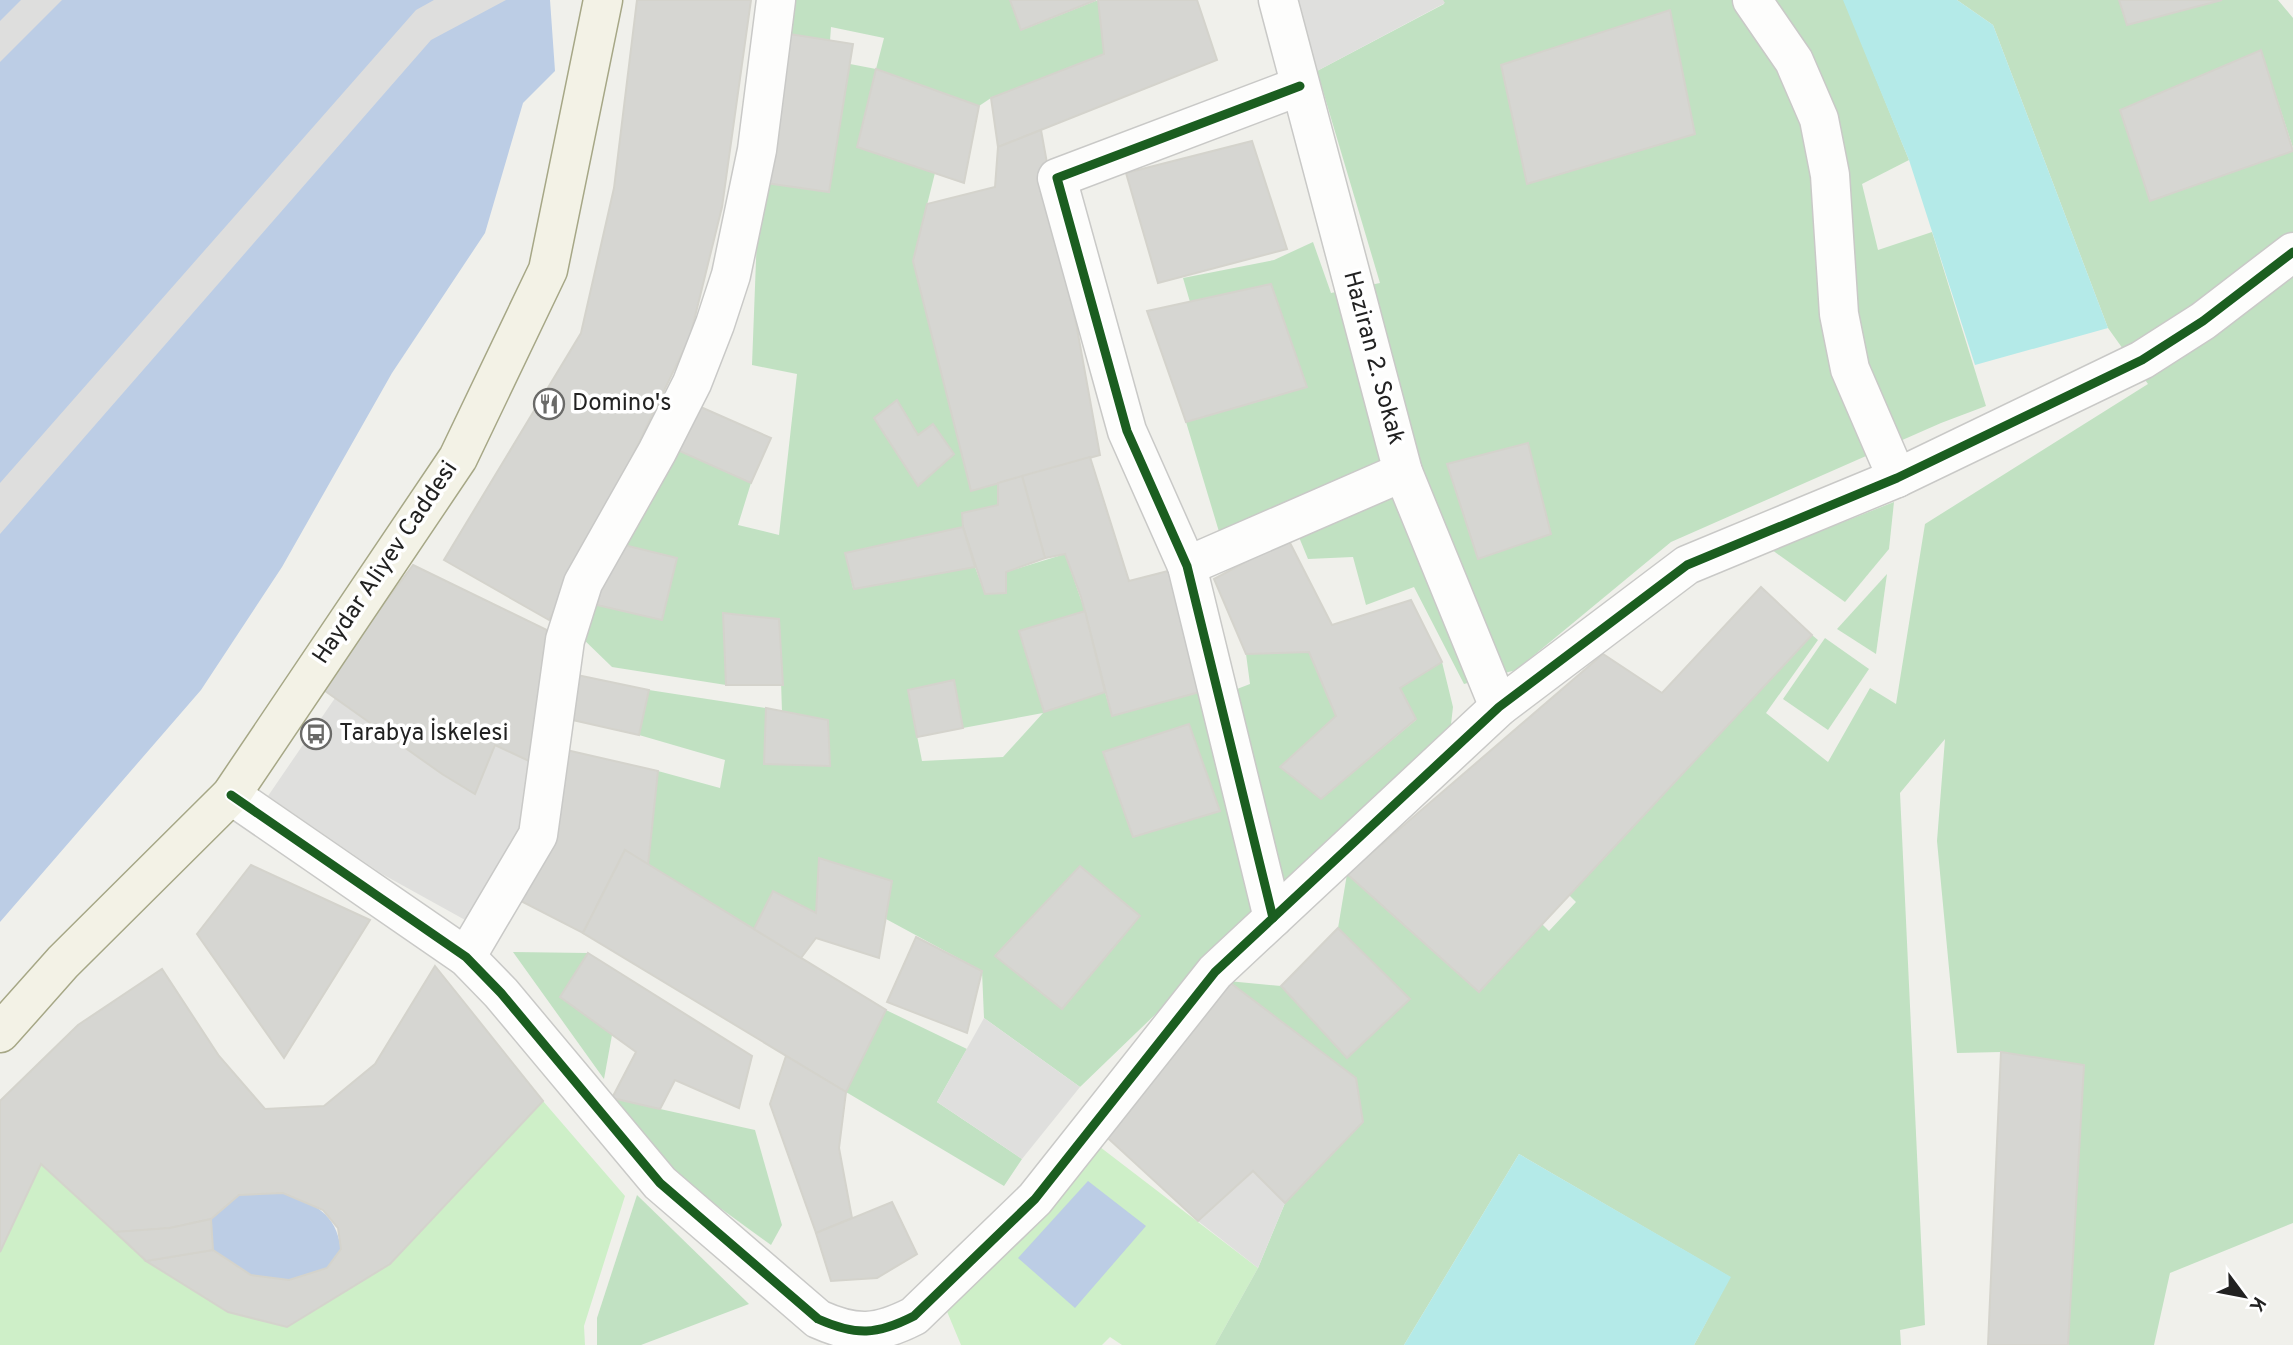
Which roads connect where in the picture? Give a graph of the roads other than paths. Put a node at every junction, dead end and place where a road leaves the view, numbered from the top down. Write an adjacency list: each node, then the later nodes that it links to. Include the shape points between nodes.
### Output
1 (603, 0): 11 (main road, Haydar Aliyev Caddesi, via 548,270 457,458)
2 (776, 0): 13 (street, via 757,150 731,275 692,383 583,583 565,640 538,835)
3 (1278, 0): 5 (street, Haziran 2. Sokak)
4 (1752, 0): 8 (street, via 1794,61 1818,119 1830,174 1839,314 1850,369)
5 (1300, 86): 7 (street, Haziran 2. Sokak); 9 (street, via 1057,178 1127,431)
6 (2293, 252): 8 (street, via 2203,321 2142,360)
7 (1403, 472): 9 (street); 10 (street, Haziran 2. Sokak)
8 (1896, 478): 10 (street, via 1687,565)
9 (1187, 566): 12 (street)
10 (1499, 707): 12 (street)
11 (231, 795): 13 (street); 14 (main road, Haydar Aliyev Caddesi, via 63,962)
12 (1273, 918): 13 (street, via 1199,991 1035,1199 914,1316 890,1328 867,1332 841,1329 818,1319 710,1230 660,1183)
13 (466, 957)
14 (0, 1033)

